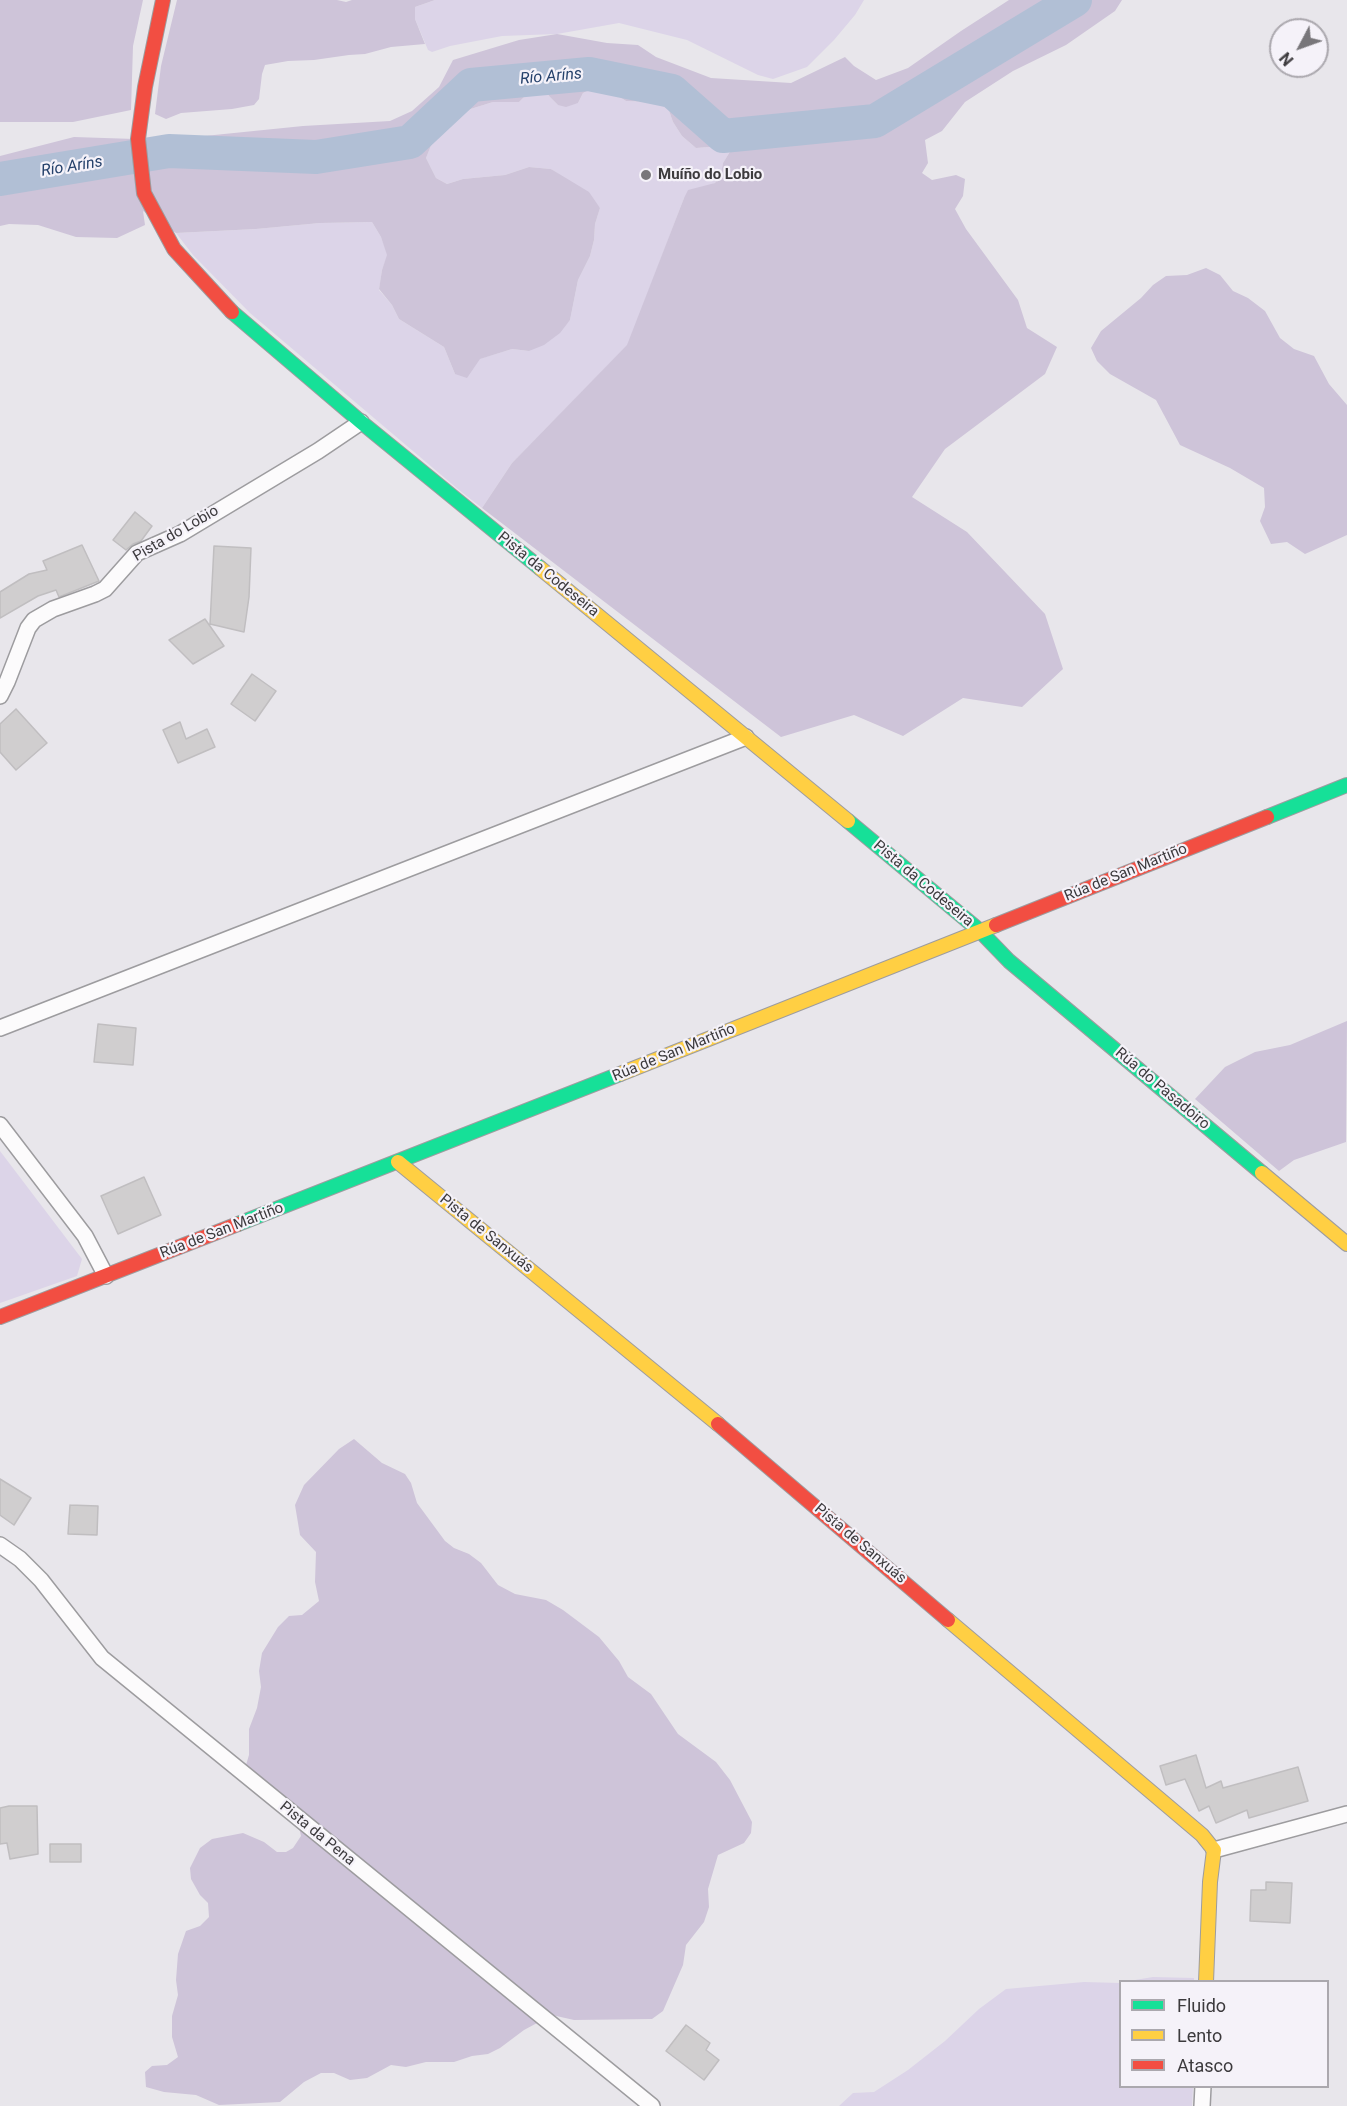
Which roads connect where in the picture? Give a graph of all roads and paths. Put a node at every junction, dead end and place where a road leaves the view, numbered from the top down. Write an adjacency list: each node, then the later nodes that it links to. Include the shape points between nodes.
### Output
1 (164, 0): 2 (street, Pista da Codeseira, via 144,87 138,139 144,193 174,249 238,319)
2 (361, 422): 3 (street, Pista do Lobio, via 180,534 137,553 112,582 95,594 34,620); 4 (street, Pista da Codeseira)
3 (0, 696)
4 (746, 737): 6 (street, Pista da Codeseira); 7 (street)
5 (1347, 785): 6 (street, Rúa de San Martiño)
6 (980, 931): 9 (street, Rúa de San Martiño); 10 (street, Rúa do Pasadoiro, via 1009,961)
7 (0, 1028)
8 (0, 1125): 11 (street, via 85,1236)
9 (398, 1162): 11 (street, Rúa de San Martiño); 15 (street, Pista de Sanxuás, via 687,1398 1035,1691 1202,1834)
10 (1347, 1244)
11 (106, 1276): 12 (street, Rúa de San Martiño)
12 (0, 1317)
13 (0, 1545): 18 (street, Pista da Pena, via 40,1580 102,1658)
14 (1347, 1814): 15 (street)
15 (1214, 1850): 16 (street)
16 (1206, 1980)
17 (1203, 2088): 19 (street)
18 (651, 2106)
19 (1202, 2106)

